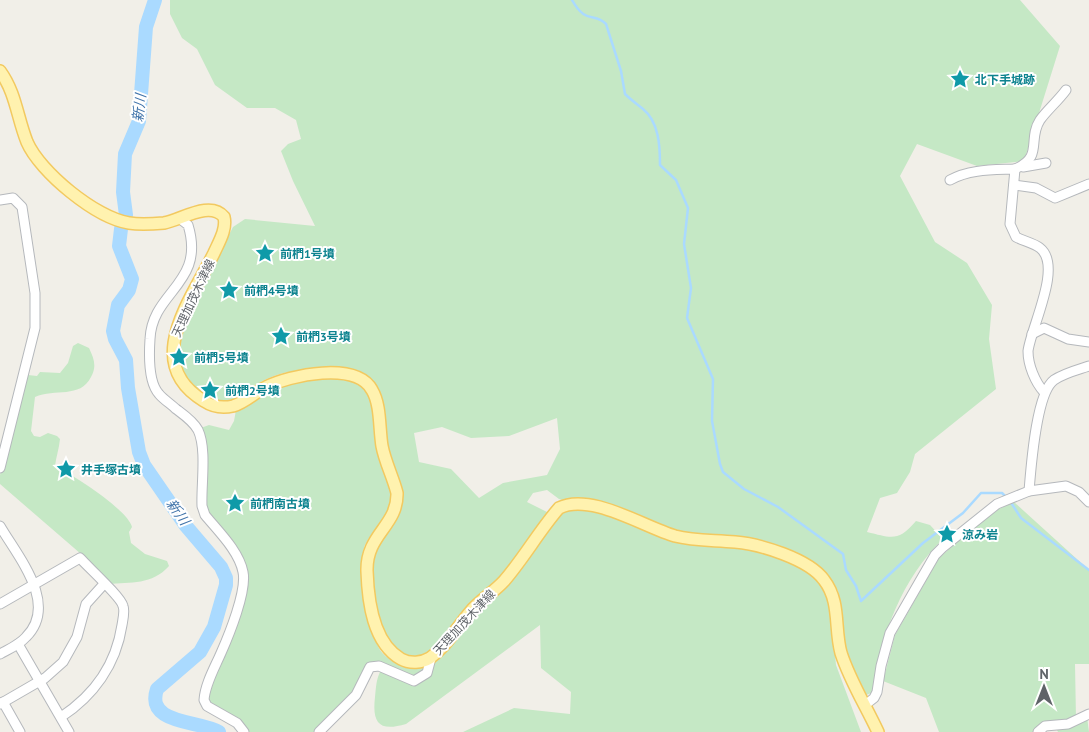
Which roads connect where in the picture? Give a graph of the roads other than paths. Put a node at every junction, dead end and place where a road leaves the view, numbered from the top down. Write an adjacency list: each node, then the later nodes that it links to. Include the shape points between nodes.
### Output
1 (0, 71): 9 (main road, 天理加茂木津線, via 14,97 33,153 78,197 107,217 130,224 163,223)
2 (1066, 90): 4 (street, via 1040,120 1032,158)
3 (1046, 163): 4 (street)
4 (1015, 169): 5 (street, via 962,174); 6 (street)
5 (950, 180)
6 (1014, 184): 7 (street, via 1036,188 1055,198); 10 (street, via 1010,224 1016,237 1040,248 1047,257 1050,271)
7 (1089, 184)
8 (0, 200): 14 (street, via 13,198 22,207 36,304 33,340)
9 (179, 218): 24 (main road, 天理加茂木津線, via 213,210 222,214 225,221 217,247 186,308 174,340 175,369 190,392 215,406 226,407 281,381 306,375 339,373 361,379 374,392 382,444 397,500 390,519 372,542 367,558 373,613 381,641 395,656 412,663); 32 (street, via 188,226 192,249 184,277 151,324 153,383 160,396 197,429 201,448 202,506 244,573 232,624 204,700 207,706 237,722)
10 (1032, 334): 11 (street, via 1044,328 1068,339); 13 (street, via 1028,359)
11 (1089, 342)
12 (1089, 366): 13 (street, via 1052,381)
13 (1044, 392): 16 (street, via 1033,438)
14 (2, 448): 15 (street)
15 (0, 468)
16 (1029, 491): 17 (street, via 1066,486); 27 (street, via 996,504 935,554 890,633 877,692)
17 (1089, 502)
18 (0, 526): 19 (street)
19 (34, 584): 20 (street, via 80,558); 21 (street); 22 (street, via 39,605 37,620)
20 (104, 584): 25 (street, via 86,604 78,637 69,654); 29 (street, via 123,606 116,650 94,688)
21 (0, 604)
22 (18, 644): 23 (street); 25 (street)
23 (0, 654)
24 (430, 658): 27 (main road, 天理加茂木津線, via 478,604 503,582 559,508 578,504 631,518 682,537 749,544 789,557 817,572 833,595 840,651); 33 (street, via 427,672 414,681 379,666 370,667 356,695)
25 (39, 681): 26 (street); 29 (street)
26 (2, 703): 30 (street)
27 (865, 705): 34 (main road, 天理加茂木津線)
28 (1089, 714): 35 (street, via 1068,724 1045,726)
29 (61, 718): 31 (street)
30 (20, 732)
31 (69, 732)
32 (244, 732)
33 (319, 732)
34 (878, 732)
35 (1038, 732)

